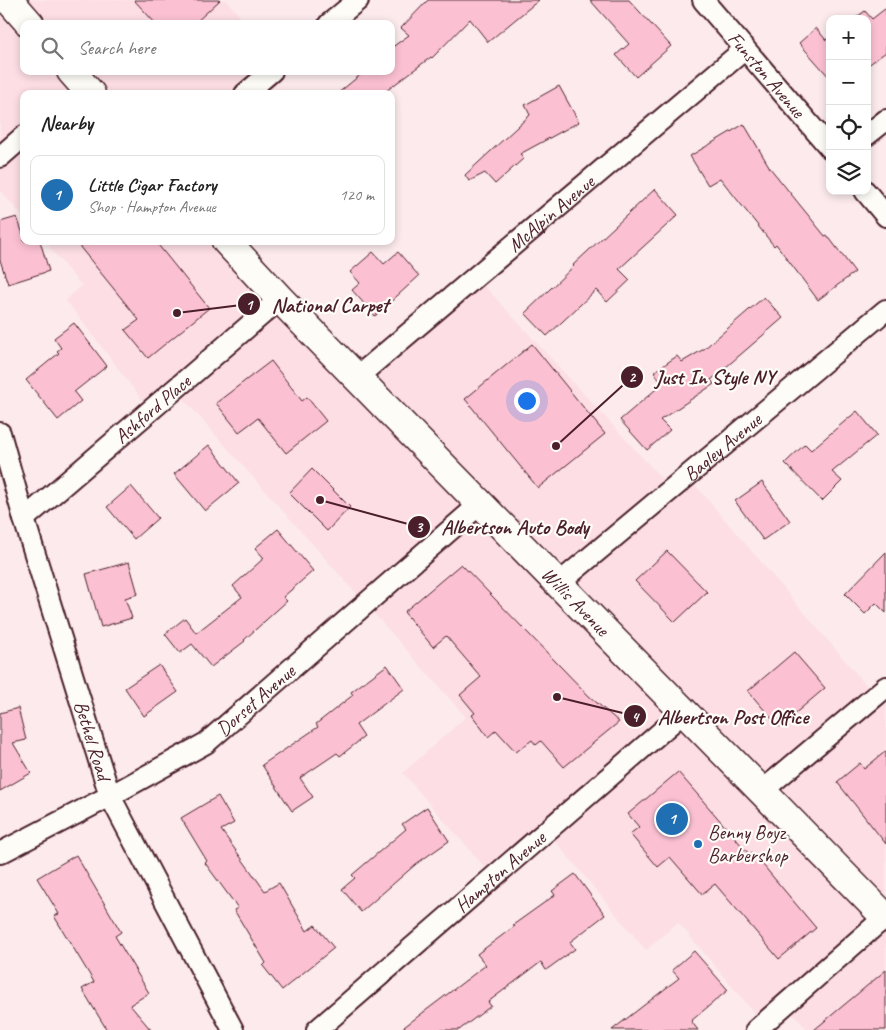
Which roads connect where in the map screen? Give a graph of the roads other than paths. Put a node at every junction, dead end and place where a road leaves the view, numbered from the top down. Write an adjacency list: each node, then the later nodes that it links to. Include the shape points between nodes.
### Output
1 (9, 0): 4 (main road)
2 (358, 0): 5 (street)
3 (704, 0): 6 (street, Funston Avenue)
4 (26, 20)
5 (334, 20)
6 (745, 49): 12 (street, Funston Avenue); 19 (street, McAlpin Avenue)
7 (267, 75): 8 (street)
8 (250, 90)
9 (886, 120): 10 (street)
10 (871, 133)
11 (20, 140): 13 (street)
12 (826, 143)
13 (0, 157)
14 (868, 195): 15 (street)
15 (886, 216)
16 (230, 245): 17 (main road, Willis Avenue)
17 (280, 299): 19 (main road, Willis Avenue); 22 (street, Ashford Place)
18 (886, 310): 23 (street, Bagley Avenue)
19 (356, 378): 21 (main road, Willis Avenue)
20 (0, 433): 22 (street, Bethel Road)
21 (480, 504): 23 (main road, Willis Avenue); 27 (street, Dorset Avenue, via 206,743)
22 (24, 519): 27 (street, Bethel Road)
23 (558, 584): 25 (main road, Willis Avenue)
24 (886, 687): 26 (street)
25 (684, 712): 26 (main road, Willis Avenue); 31 (street, Hampton Avenue)
26 (762, 792): 29 (main road, Willis Avenue)
27 (110, 796): 28 (street, Dorset Avenue); 30 (street, Bethel Road)
28 (0, 853)
29 (886, 917): 32 (street)
30 (233, 1030)
31 (317, 1030)
32 (756, 1030)

